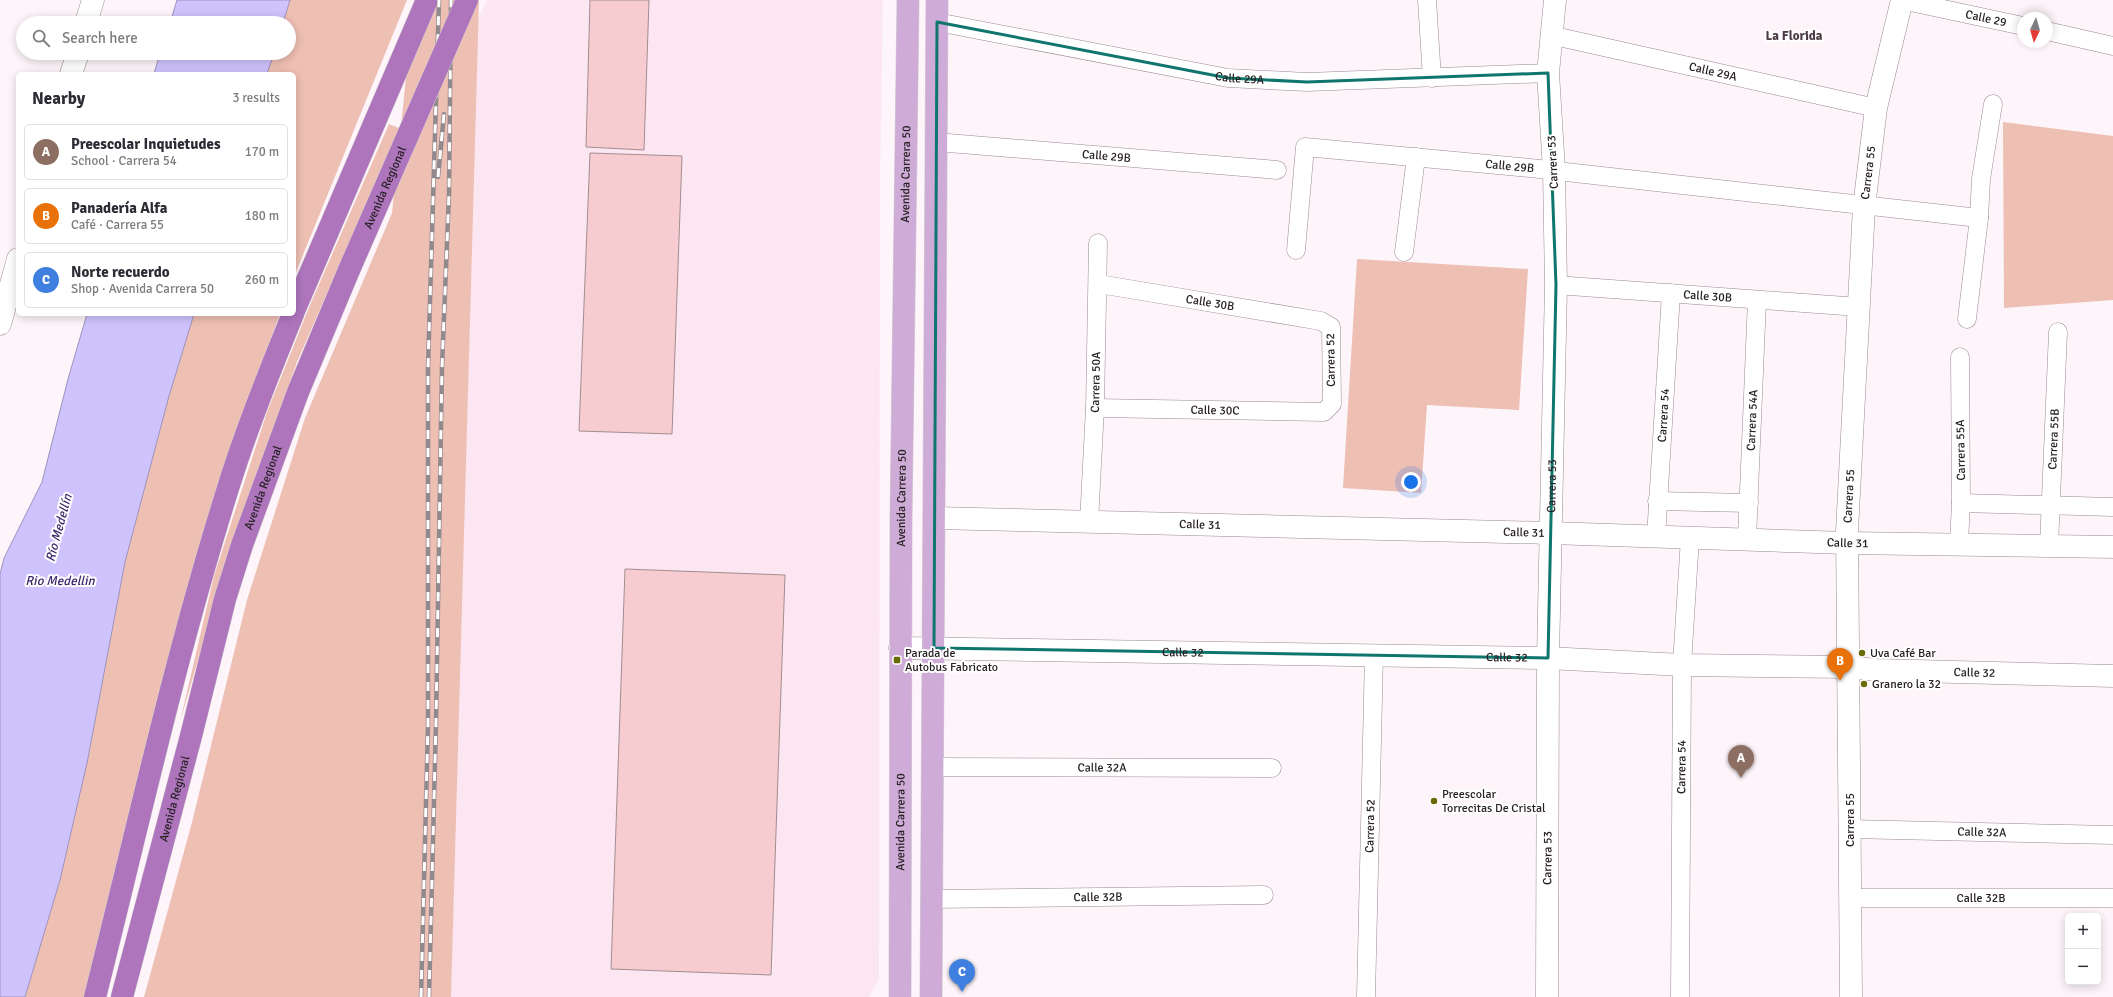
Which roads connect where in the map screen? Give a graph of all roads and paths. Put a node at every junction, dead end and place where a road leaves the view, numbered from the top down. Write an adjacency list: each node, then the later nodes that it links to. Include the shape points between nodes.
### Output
1 (93, 0): 9 (main road)
2 (427, 0): 35 (highway)
3 (467, 0): 77 (highway, Avenida Regional, bridge, via 298,392 242,545 225,599)
4 (908, 0): 60 (main road, Avenida Carrera 50)
5 (937, 0): 10 (main road)
6 (1427, 0): 18 (street)
7 (1554, 0): 13 (main road, Carrera 53)
8 (1902, 0): 11 (street, Calle 29); 20 (main road, Carrera 55)
9 (88, 16)
10 (937, 22): 18 (street, Calle 29A, via 1228,78 1307,82); 21 (main road)
11 (2017, 25)
12 (2053, 33): 14 (street)
13 (1550, 35): 17 (main road, Carrera 53); 20 (street, Calle 29A)
14 (2113, 46)
15 (76, 60): 16 (main road)
16 (72, 72)
17 (1548, 73): 18 (street, Calle 29A); 24 (main road, Carrera 53)
18 (1432, 78)
19 (1993, 104): 26 (street, via 1981,179)
20 (1876, 108): 25 (main road, Carrera 55)
21 (936, 142): 23 (street, Calle 29B); 50 (main road)
22 (1416, 157): 24 (street, Calle 29B); 28 (street, Calle 29B, via 1305,147); 29 (street)
23 (1277, 170)
24 (1554, 170): 25 (street, Calle 29B); 32 (main road, Carrera 53)
25 (1864, 207): 26 (street, Calle 29B); 36 (main road, Carrera 55)
26 (1979, 218): 38 (street)
27 (1098, 243): 31 (street, Carrera 50A)
28 (1296, 250)
29 (1404, 252)
30 (16, 266): 40 (main road)
31 (1099, 284): 39 (street, Calle 30B); 44 (street, Carrera 50A)
32 (1556, 285): 33 (street, Calle 30B); 52 (main road, Carrera 53)
33 (1671, 293): 34 (street, Calle 30B); 45 (street, Carrera 54)
34 (1757, 300): 36 (street, Calle 30B); 46 (street, Carrera 54A)
35 (296, 306)
36 (1859, 307): 56 (main road, Carrera 55)
37 (292, 316): 76 (highway, via 256,406 229,483 206,561 171,688)
38 (1967, 319)
39 (1321, 321): 43 (street, Carrera 52, via 1331,327)
40 (0, 324)
41 (2058, 332): 48 (street, Carrera 55B)
42 (1960, 357): 47 (street, Carrera 55A)
43 (1332, 404): 44 (street, Calle 30C, via 1324,412)
44 (1095, 408): 51 (street, Carrera 50A)
45 (1657, 501): 46 (street); 53 (street, Carrera 54)
46 (1749, 503): 55 (street, Carrera 54A)
47 (1961, 503): 48 (street); 57 (street, Carrera 55A)
48 (2050, 505): 49 (street); 58 (street, Carrera 55B)
49 (2113, 507)
50 (935, 518): 51 (main road, Calle 31); 61 (main road)
51 (1089, 522): 52 (main road, Calle 31)
52 (1551, 533): 53 (main road, Calle 31); 63 (main road, Carrera 53)
53 (1656, 537): 54 (main road, Calle 31)
54 (1690, 538): 55 (main road, Calle 31); 64 (street, Carrera 54)
55 (1747, 539): 56 (main road, Calle 31)
56 (1847, 543): 57 (main road, Calle 31); 65 (main road, Carrera 55)
57 (1959, 543): 58 (main road, Calle 31)
58 (2049, 546): 59 (main road, Calle 31)
59 (2113, 547)
60 (900, 648): 61 (main road, Calle 32); 75 (main road, Avenida Carrera 50)
61 (934, 648): 62 (main road, Calle 32); 67 (main road)
62 (1374, 655): 63 (main road, Calle 32); 79 (street, Carrera 52)
63 (1548, 658): 64 (main road, Calle 32); 80 (main road, Carrera 53)
64 (1682, 665): 65 (main road, Calle 32); 81 (street, Carrera 54)
65 (1848, 667): 66 (main road, Calle 32, via 1876,670); 69 (main road, Carrera 55)
66 (2113, 676)
67 (933, 767): 68 (street, Calle 32A); 74 (main road)
68 (1272, 768)
69 (1850, 829): 70 (street, Calle 32A); 72 (main road, Carrera 55)
70 (2113, 835)
71 (1264, 895): 74 (street, Calle 32B)
72 (1849, 898): 73 (street, Calle 32B); 82 (main road, Carrera 55)
73 (2113, 898)
74 (932, 899): 78 (main road)
75 (896, 991)
76 (95, 997)
77 (122, 997)
78 (931, 997)
79 (1366, 997)
80 (1547, 997)
81 (1680, 997)
82 (1851, 997)

